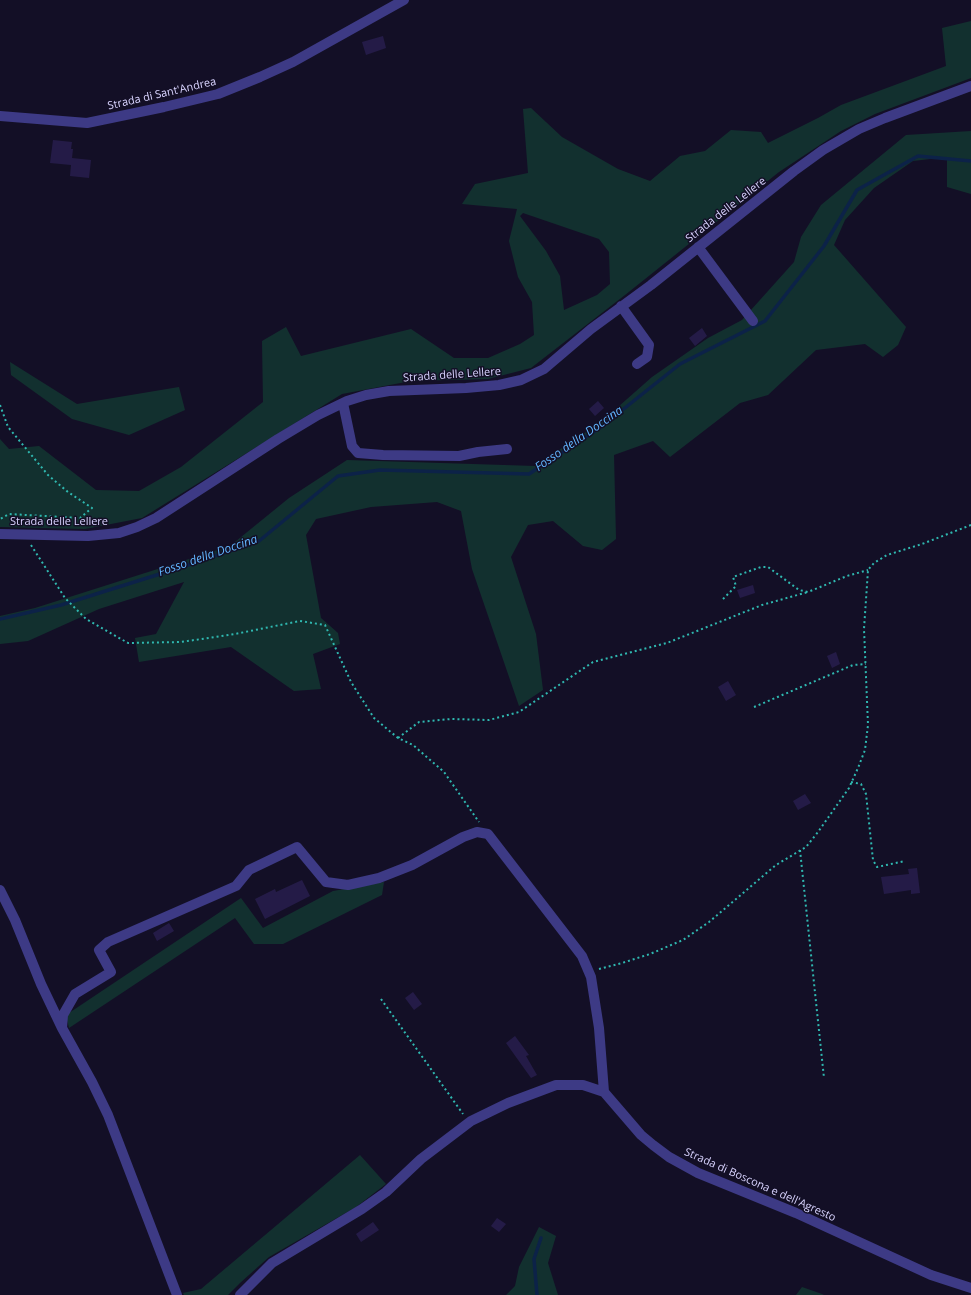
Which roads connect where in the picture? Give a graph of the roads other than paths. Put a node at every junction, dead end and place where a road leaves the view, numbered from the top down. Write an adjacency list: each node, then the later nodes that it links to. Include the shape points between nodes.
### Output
1 (404, 0): 3 (street, Strada di Sant'Andrea, via 293,62 218,94 87,123)
2 (971, 86): 4 (street, Strada delle Lellere, via 853,132 794,171)
3 (0, 116)
4 (698, 247): 5 (street, Strada delle Lellere); 6 (street)
5 (621, 306): 7 (street, via 649,345 647,357); 8 (street, Strada delle Lellere, via 544,369 521,380 466,388 388,391)
6 (753, 321)
7 (637, 364)
8 (343, 403): 9 (street, via 352,446 358,453 459,456); 10 (street, Strada delle Lellere, via 278,439 156,518 137,527 103,535)
9 (507, 449)
10 (0, 534)
11 (0, 890): 12 (street)
12 (62, 1028): 13 (street, via 63,1015 75,994 111,972 99,950 108,942 236,886 249,870 297,847 326,882 348,885 379,878 412,865 477,832 488,834 582,956 591,977 599,1028); 15 (street, via 108,1115)
13 (604, 1092): 14 (street, Strada di Boscona e dell'Agresto, via 647,1140 689,1168 796,1213 932,1276); 16 (street, Strada di Boscona e dell'Agresto, via 583,1085 556,1085 508,1102 470,1123 421,1159 386,1192 362,1209 272,1263)
14 (971, 1288)
15 (177, 1295)
16 (240, 1295)

